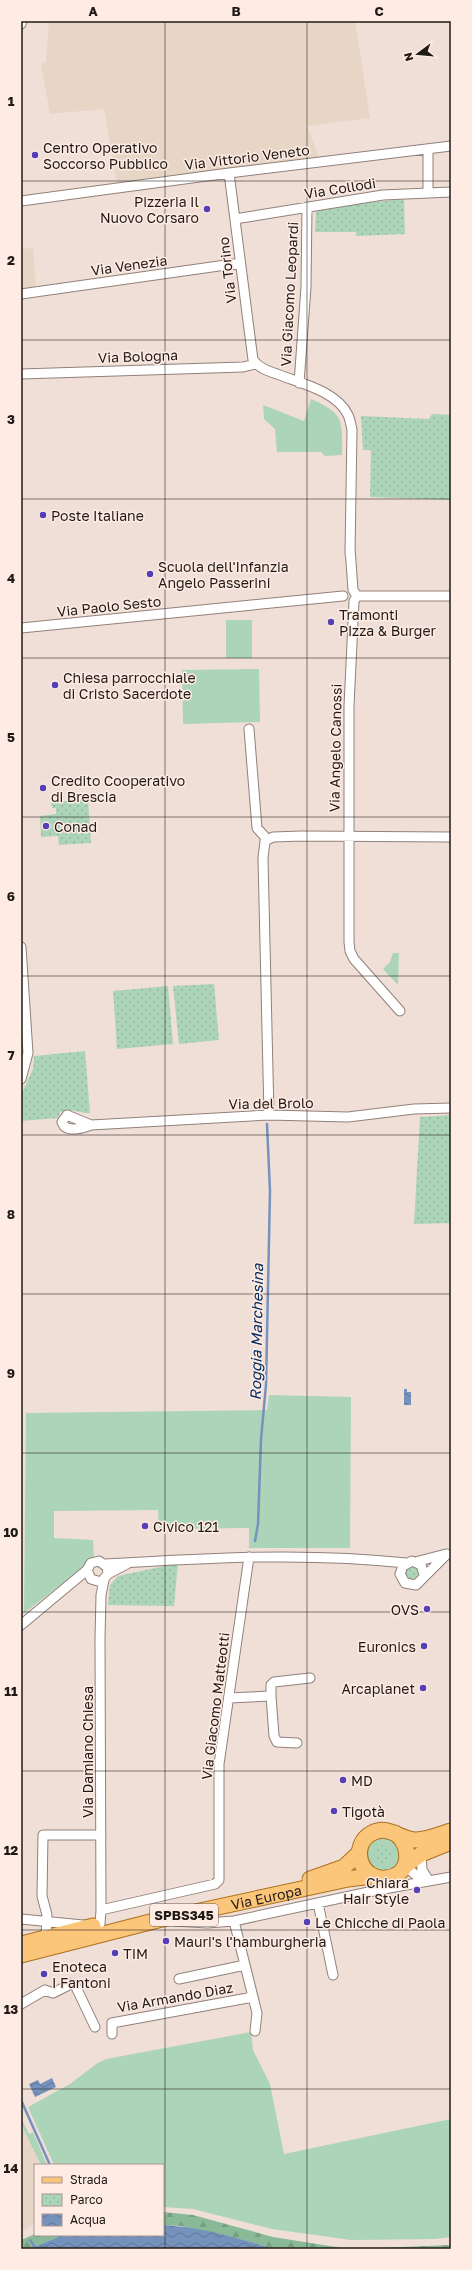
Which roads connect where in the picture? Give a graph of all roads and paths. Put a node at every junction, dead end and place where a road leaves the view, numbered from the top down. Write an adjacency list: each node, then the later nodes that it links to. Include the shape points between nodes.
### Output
1 (451, 146): 2 (street, Via Vittorio Veneto)
2 (428, 149): 3 (street, Via Vittorio Veneto); 5 (street)
3 (229, 173): 6 (street, Via Vittorio Veneto); 8 (street, Via Torino)
4 (451, 192): 5 (street, Via Collodi)
5 (428, 193): 7 (street, Via Collodi, via 383,195)
6 (22, 201)
7 (307, 207): 8 (street, Via Collodi); 13 (street, Via Giacomo Leopardi, via 306,287)
8 (235, 219): 9 (street, Via Torino)
9 (240, 263): 10 (street, Via Venezia); 11 (street, Via Torino, via 251,356)
10 (21, 294)
11 (256, 364): 12 (street, Via Bologna, via 243,367); 13 (street, Via Angelo Canossi)
12 (21, 374)
13 (299, 383): 14 (street, Via Angelo Canossi, via 329,396 340,404 348,415 352,430)
14 (350, 596): 15 (street, Via Paolo Sesto); 16 (street, Via Paolo Sesto); 18 (street, Via Angelo Canossi)
15 (451, 596)
16 (21, 628)
17 (249, 729): 20 (street, via 257,828)
18 (348, 837): 19 (street); 20 (street); 22 (street, Via Angelo Canossi, via 350,951 354,959)
19 (451, 837)
20 (270, 838): 25 (street, via 263,858)
21 (21, 947): 23 (street, via 28,1053)
22 (400, 1011)
23 (21, 1079)
24 (451, 1108): 25 (street, Via del Brolo, via 414,1109 348,1117)
25 (269, 1115): 26 (street, Via del Brolo)
26 (91, 1125)
27 (449, 1553): 31 (street); 35 (street)
28 (250, 1557): 29 (street); 30 (street); 41 (street, Via Giacomo Matteotti)
29 (379, 1560): 31 (street); 34 (street)
30 (131, 1562): 32 (street); 36 (street)
31 (410, 1562): 34 (street); 35 (street, via 423,1568)
32 (105, 1564): 33 (street, via 95,1561); 36 (street)
33 (87, 1570): 36 (street); 37 (street)
34 (400, 1574): 35 (street, via 403,1581 410,1585 419,1584)
35 (424, 1574)
36 (99, 1579): 37 (street); 45 (street, Via Damiano Chiesa)
37 (69, 1585): 38 (street)
38 (21, 1625)
39 (310, 1678): 40 (street, via 274,1682 271,1685)
40 (271, 1696): 41 (street); 42 (street, via 274,1736 277,1742)
41 (229, 1698): 53 (street, Via Giacomo Matteotti, via 219,1773)
42 (297, 1743)
43 (451, 1831): 44 (main road, Via Europa / SPBS345, via 417,1840)
44 (395, 1833): 47 (main road, Via Europa / SPBS345, via 383,1830 371,1834 362,1844); 49 (main road, via 403,1840 407,1850)
45 (101, 1835): 56 (street, Via Damiano Chiesa); 58 (street, via 43,1835 42,1896)
46 (451, 1842): 48 (main road, Via Europa / SPBS345)
47 (359, 1853): 51 (main road, via 362,1864); 56 (main road, Via Europa / SPBS345, via 344,1867 313,1879)
48 (421, 1854): 49 (main road, Via Europa / SPBS345); 52 (street, via 422,1870)
49 (403, 1874): 51 (main road, Via Europa / SPBS345); 52 (street); 52 (street, via 417,1876)
50 (451, 1878): 52 (street)
51 (376, 1881): 54 (street); 57 (main road, Via Europa / SPBS345, via 348,1879)
52 (430, 1882)
53 (217, 1883): 56 (street, Via Europa)
54 (318, 1903): 59 (street); 64 (street)
55 (21, 1919): 58 (street)
56 (99, 1920): 58 (street); 60 (main road, Via Europa / SPBS345)
57 (158, 1920): 59 (street, via 208,1923); 62 (main road, Via Europa / SPBS345)
58 (46, 1921): 60 (street)
59 (234, 1921): 63 (street)
60 (46, 1937): 61 (main road, Via Europa / SPBS345)
61 (21, 1944)
62 (21, 1955)
63 (245, 1965): 65 (street); 66 (street)
64 (333, 1975)
65 (179, 1979)
66 (253, 1997): 69 (street); 70 (street, Via Armando Diaz, via 112,2023)
67 (21, 2004): 68 (street, via 45,1990 52,1993 71,1984 75,1985)
68 (95, 2027)
69 (255, 2031)
70 (112, 2034)

